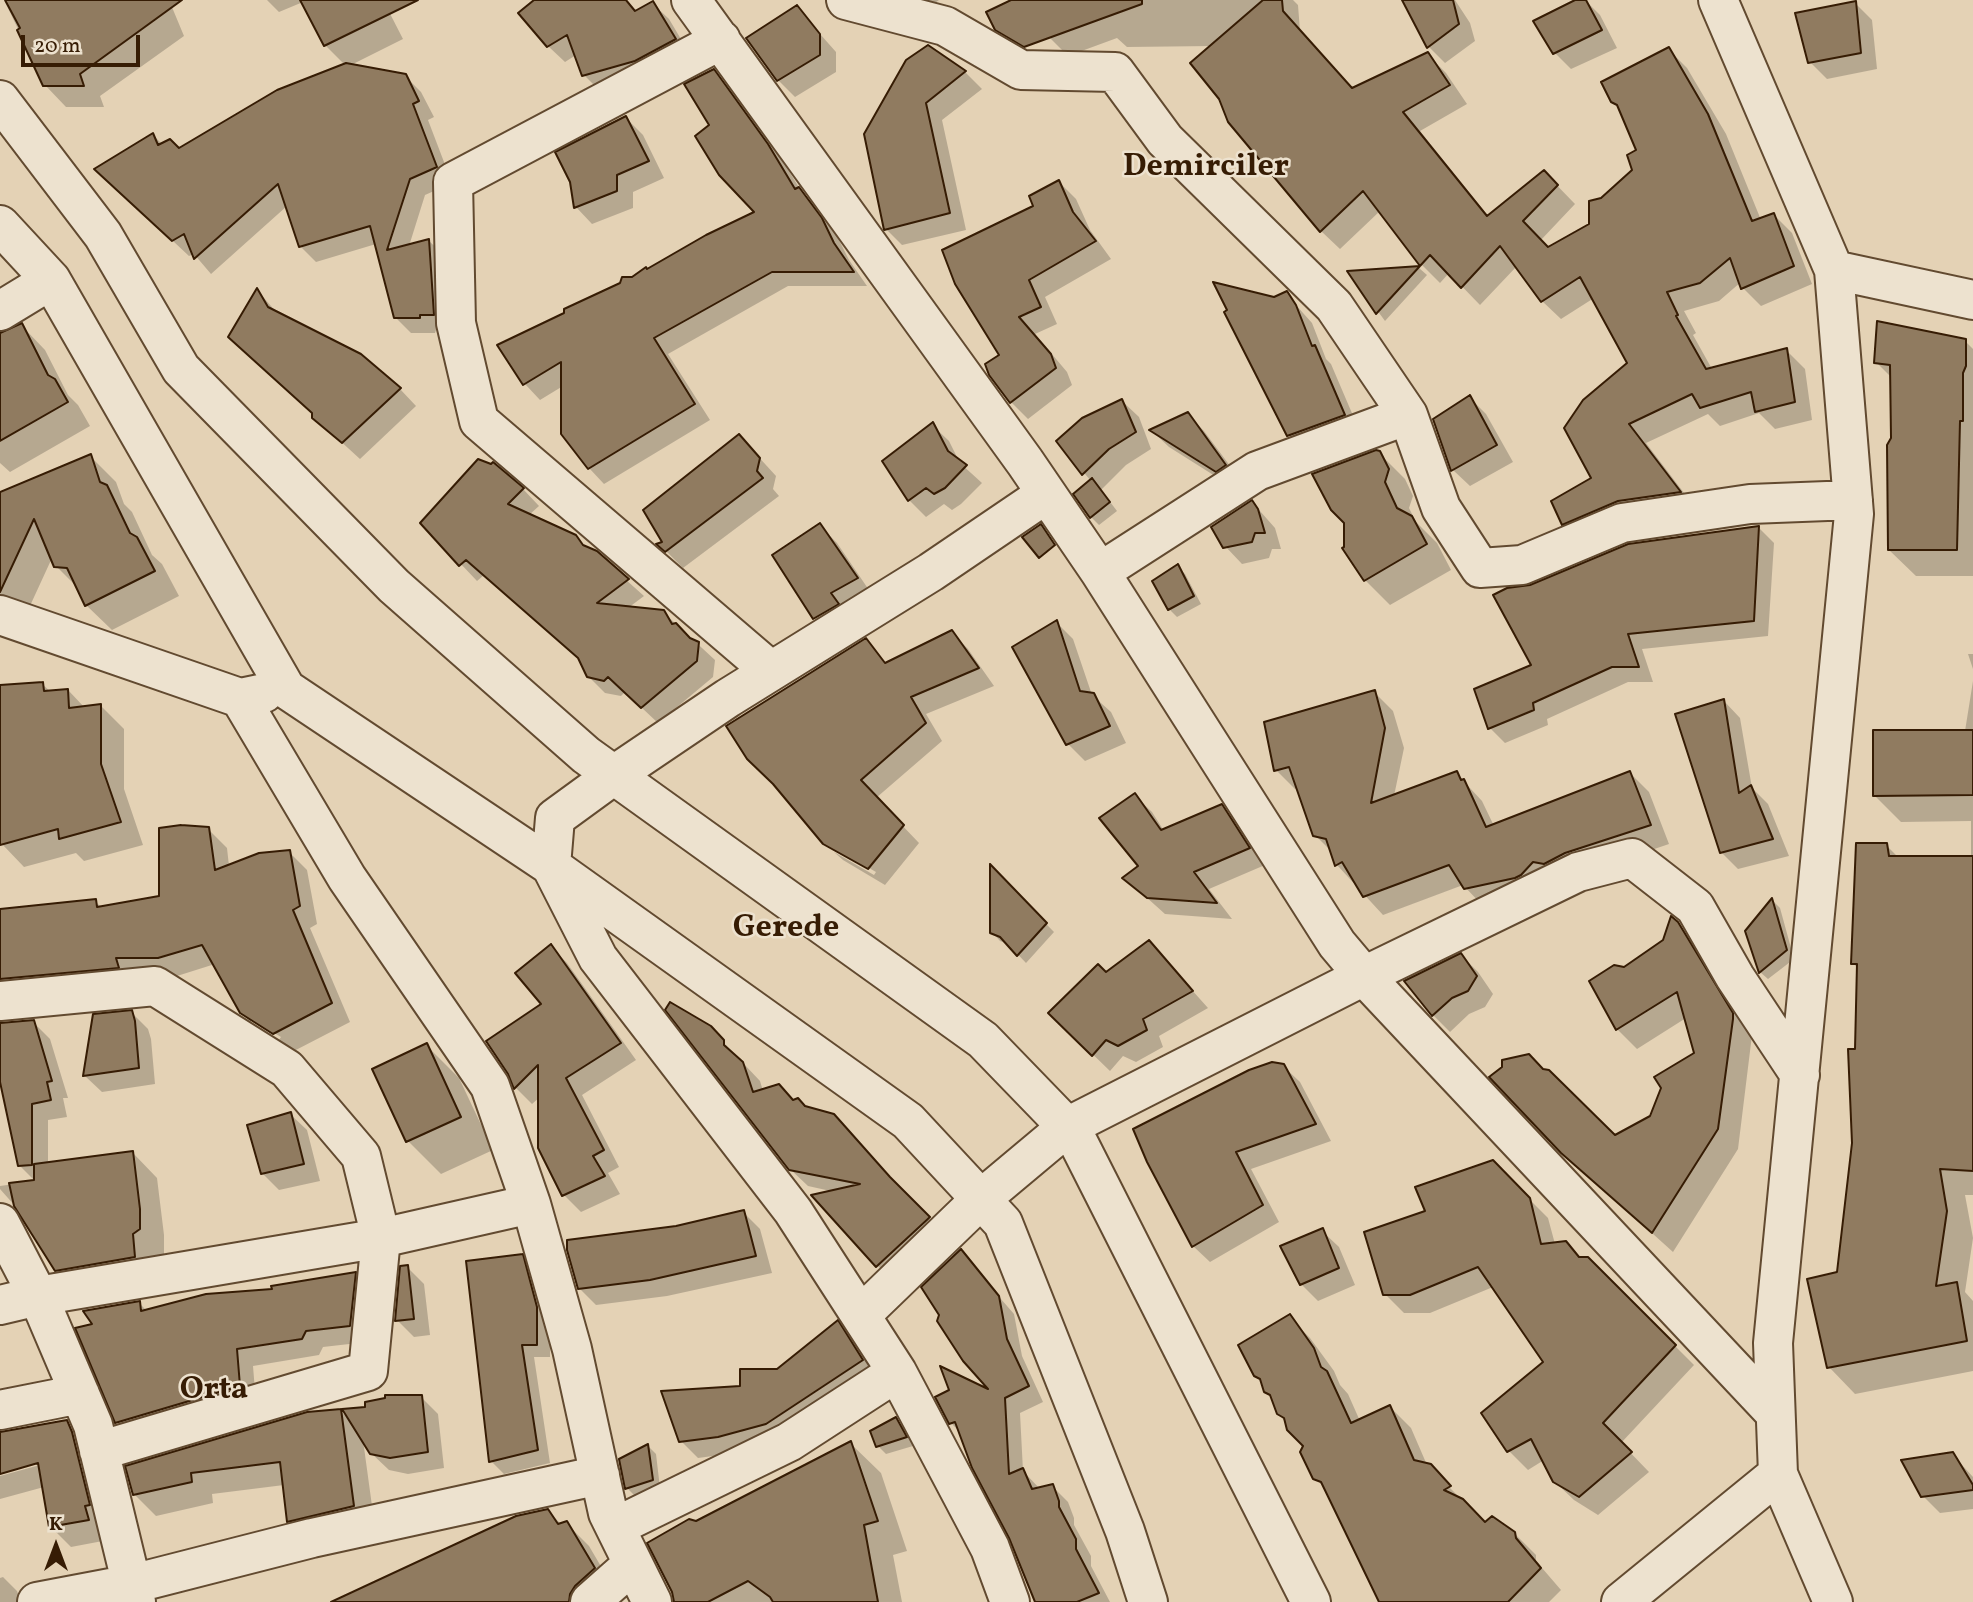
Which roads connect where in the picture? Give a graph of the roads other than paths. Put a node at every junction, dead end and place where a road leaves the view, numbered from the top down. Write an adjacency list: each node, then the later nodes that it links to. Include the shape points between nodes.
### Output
1 (846, 0): 11 (street, via 944,26 1021,70 1115,72 1166,140 1334,306)
2 (1718, 0): 7 (street)
3 (702, 2): 4 (street)
4 (721, 40): 12 (street); 16 (street, via 453,182 456,323 479,421)
5 (0, 100): 19 (street, via 103,235 181,369 394,586)
6 (0, 225): 8 (street)
7 (1834, 270): 9 (street); 13 (street)
8 (51, 280): 10 (street); 17 (street)
9 (1973, 300)
10 (0, 311)
11 (1408, 415): 13 (street, via 1441,508 1480,568 1522,565 1622,523 1750,504); 14 (street, via 1257,471)
12 (1046, 494): 14 (street); 16 (street, via 932,572)
13 (1853, 500): 23 (street)
14 (1100, 572): 21 (street, via 1337,944)
15 (0, 615): 18 (street)
16 (771, 671): 19 (street)
17 (286, 689): 18 (street); 20 (street)
18 (240, 698): 26 (street, via 348,878 490,1086)
19 (614, 775): 20 (street, via 555,818); 24 (street, via 983,1040)
20 (551, 866): 25 (street, via 908,1121); 31 (street, via 598,958 793,1211)
21 (1364, 976): 23 (street, via 1578,872 1632,858 1695,907); 24 (street); 35 (street)
22 (0, 1001): 28 (street, via 155,986 287,1069 360,1156)
23 (1800, 1075): 35 (street, via 1773,1343)
24 (1067, 1127): 25 (street); 47 (street, via 1101,1184)
25 (981, 1199): 31 (street); 46 (street, via 1003,1223 1125,1531)
26 (531, 1204): 28 (street); 38 (street, via 572,1349)
27 (0, 1223): 29 (street)
28 (381, 1238): 29 (street); 36 (street, via 368,1371)
29 (38, 1296): 30 (street); 33 (street)
30 (0, 1305)
31 (861, 1315): 32 (street)
32 (897, 1372): 39 (street, via 789,1442); 45 (street, via 990,1548)
33 (80, 1394): 34 (street); 36 (street)
34 (0, 1410)
35 (1774, 1412): 37 (street)
36 (99, 1451): 41 (street)
37 (1778, 1474): 48 (street); 49 (street)
38 (600, 1475): 39 (street); 41 (street, via 312,1538)
39 (615, 1527): 40 (street)
40 (633, 1564): 43 (street); 44 (street)
41 (134, 1593): 42 (street)
42 (37, 1602)
43 (590, 1602)
44 (652, 1602)
45 (1010, 1602)
46 (1148, 1602)
47 (1311, 1602)
48 (1621, 1602)
49 (1833, 1602)

